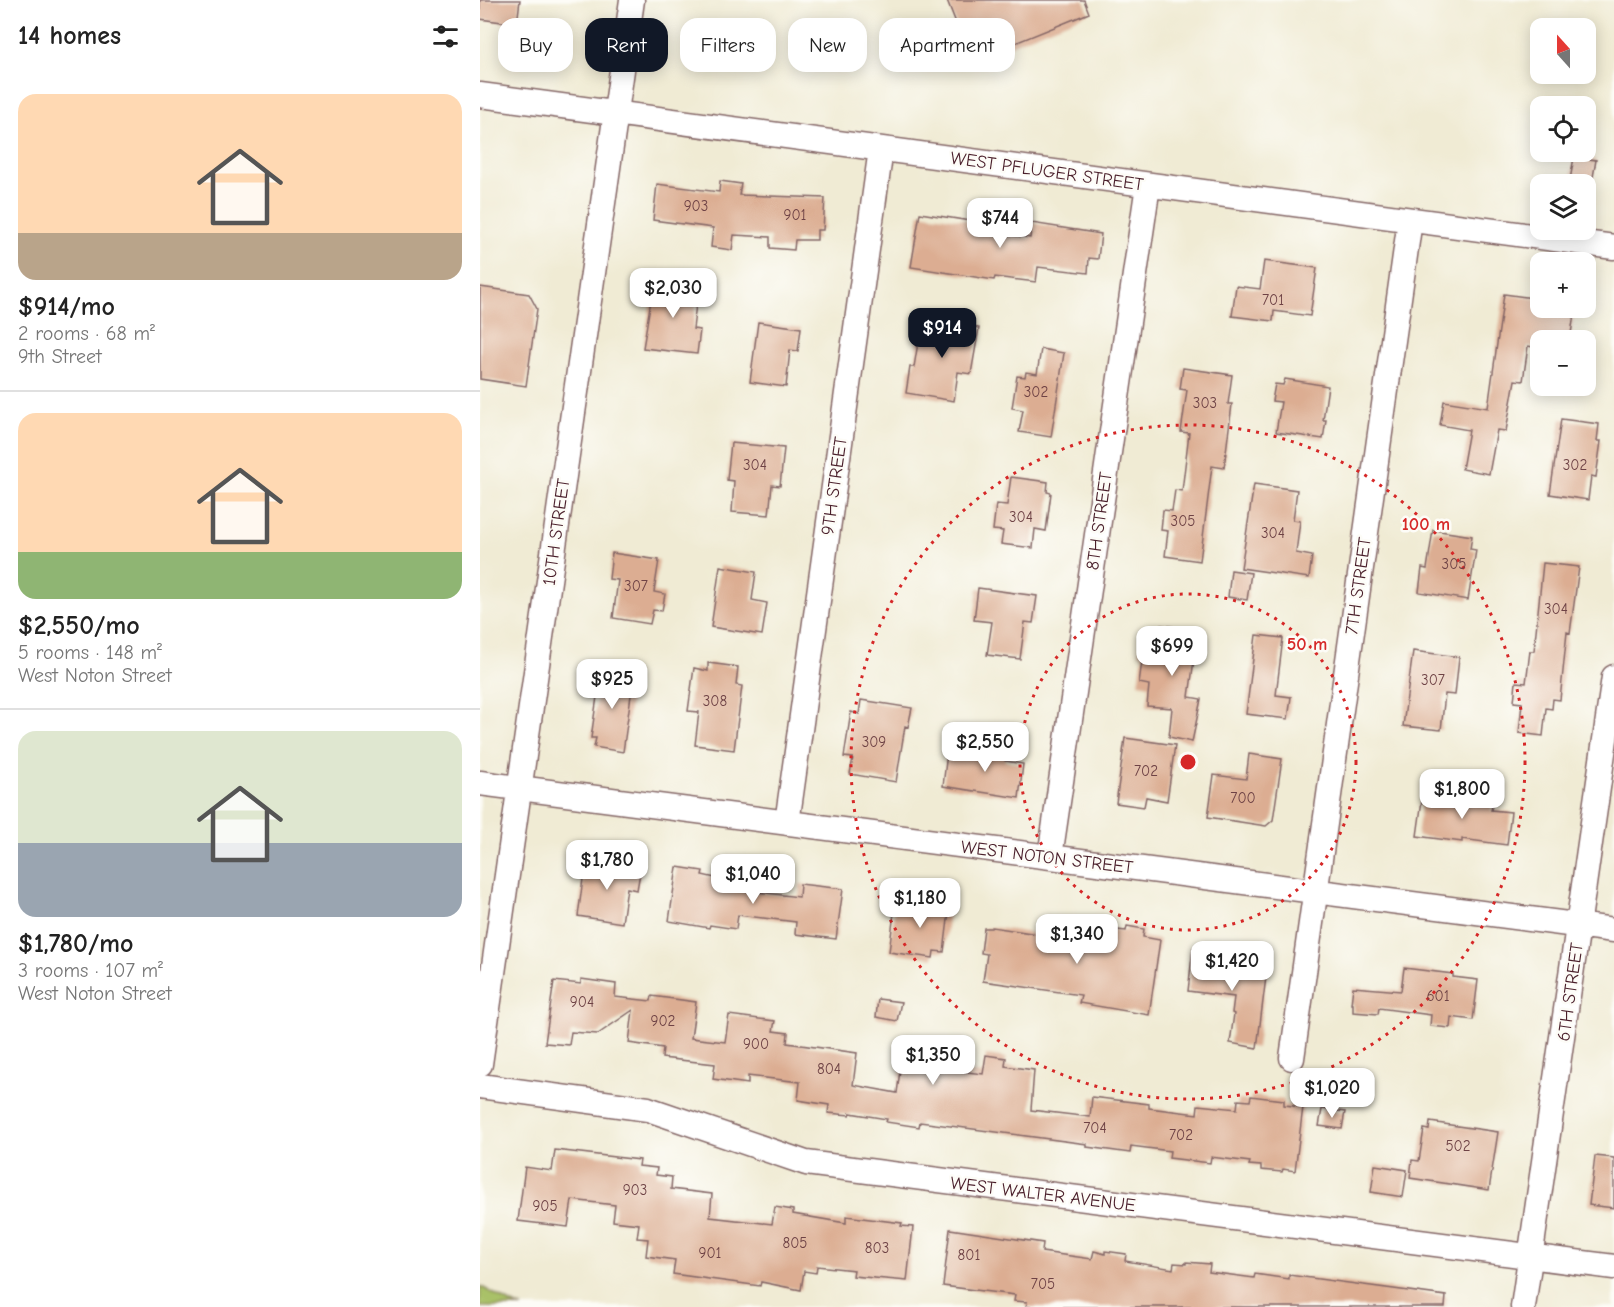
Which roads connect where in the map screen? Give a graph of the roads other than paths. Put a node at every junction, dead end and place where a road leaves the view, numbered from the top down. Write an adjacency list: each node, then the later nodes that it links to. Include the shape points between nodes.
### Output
1 (632, 0): 3 (street, 10TH STREET)
2 (480, 95): 3 (street, WEST PFLUGER STREET)
3 (615, 113): 4 (street, WEST PFLUGER STREET); 10 (street, 10TH STREET)
4 (881, 149): 5 (street, WEST PFLUGER STREET); 11 (street, 9TH STREET)
5 (1148, 184): 6 (street, WEST PFLUGER STREET); 12 (street, 8TH STREET)
6 (1410, 220): 7 (street, WEST PFLUGER STREET); 13 (street, 7TH STREET)
7 (1614, 247)
8 (1614, 677): 14 (street, 6TH STREET)
9 (480, 783): 10 (street, WEST NOTON STREET)
10 (520, 788): 11 (street, WEST NOTON STREET); 17 (street, 10TH STREET)
11 (787, 823): 12 (street, WEST NOTON STREET)
12 (1050, 857): 13 (street, WEST NOTON STREET)
13 (1315, 892): 14 (street, WEST NOTON STREET); 16 (street, 7TH STREET)
14 (1579, 926): 15 (street, WEST NOTON STREET); 19 (street, 6TH STREET)
15 (1614, 930)
16 (1292, 1058)
17 (480, 1064)
18 (480, 1086): 19 (street, WEST WALTER AVENUE, via 648,1108 806,1163)
19 (1530, 1257): 20 (street, WEST WALTER AVENUE); 21 (street, 6TH STREET)
20 (1614, 1267)
21 (1523, 1307)

